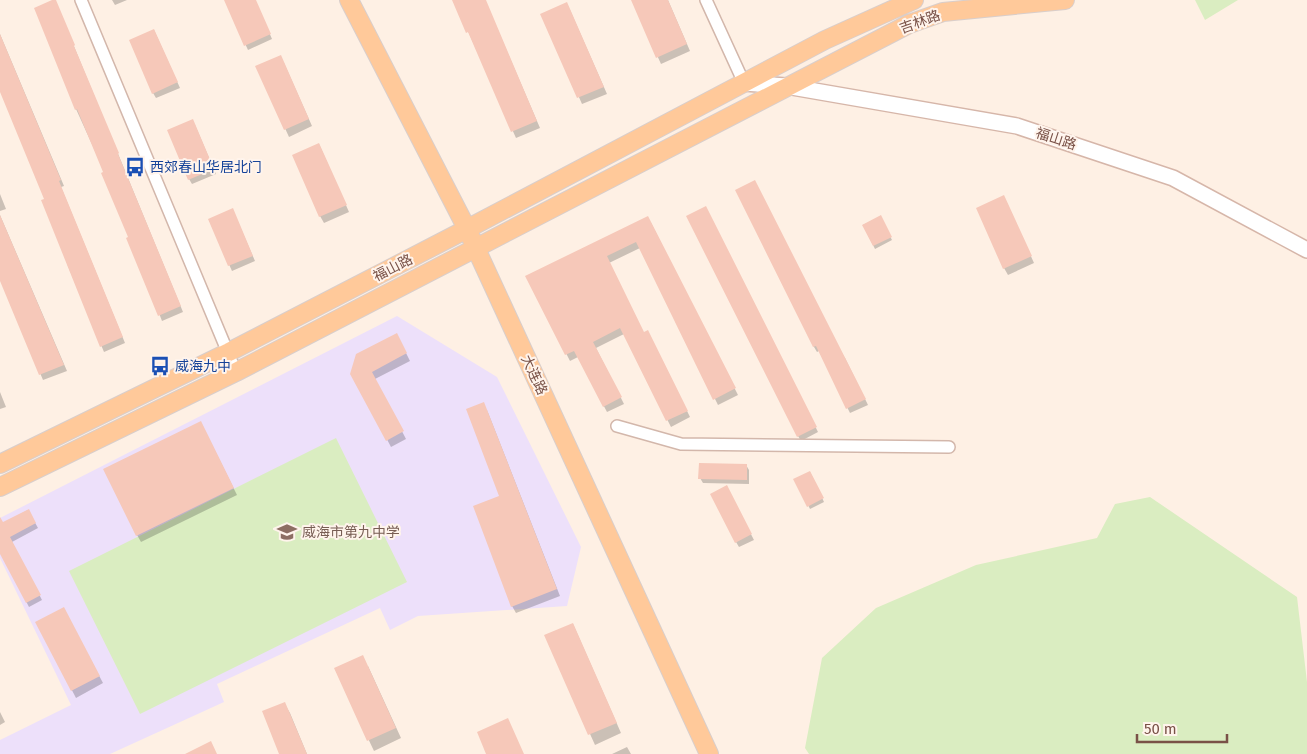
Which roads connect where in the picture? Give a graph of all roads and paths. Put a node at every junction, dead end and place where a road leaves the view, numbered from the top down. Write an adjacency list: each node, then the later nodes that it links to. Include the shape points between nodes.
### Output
1 (81, 0): 11 (street)
2 (349, 0): 8 (main road, 大连路)
3 (706, 0): 6 (street)
4 (914, 0): 6 (main road, 吉林路, via 826,40)
5 (1066, 0): 7 (main road, 吉林路, via 943,12 909,24)
6 (744, 83): 7 (main road, 福山路); 8 (main road, 福山路)
7 (786, 86): 9 (main road, 福山路); 10 (main road, 福山路, via 1017,126 1173,178)
8 (467, 229): 9 (main road, 大连路); 11 (main road, 福山路)
9 (476, 248): 12 (main road, 福山路); 17 (main road, 大连路)
10 (1307, 250)
11 (229, 352): 12 (street); 15 (main road, 福山路)
12 (236, 372): 16 (main road, 福山路)
13 (617, 426): 14 (street, via 681,444)
14 (949, 447)
15 (0, 464)
16 (0, 487)
17 (709, 754)

